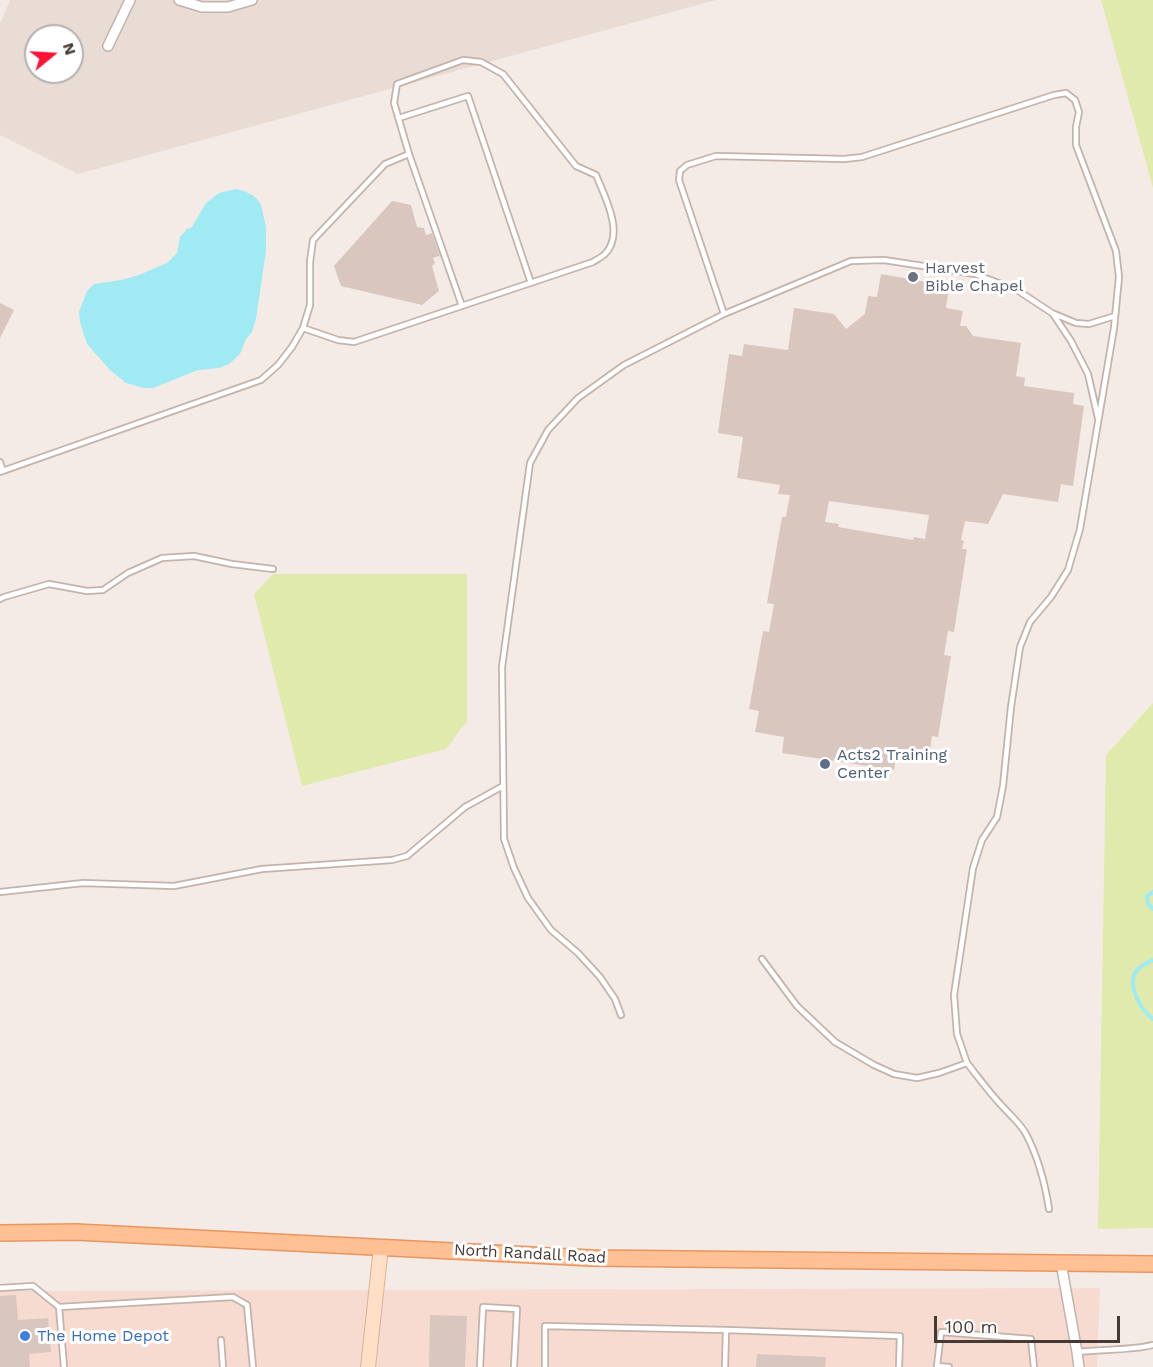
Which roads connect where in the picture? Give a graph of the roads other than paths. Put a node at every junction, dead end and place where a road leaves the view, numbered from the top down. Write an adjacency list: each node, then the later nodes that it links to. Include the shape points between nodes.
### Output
1 (130, 0): 4 (street)
2 (179, 0): 3 (street, via 202,7 228,7)
3 (252, 0)
4 (108, 46)
5 (399, 118): 6 (lane); 7 (lane, via 468,96); 7 (lane, via 394,103 397,84 463,60 481,62 503,74 576,166 596,175 613,220 614,237 606,254)
6 (409, 154): 8 (lane); 12 (lane, via 385,164 313,240 310,304)
7 (531, 283): 8 (lane)
8 (462, 306): 12 (lane, via 354,342)
9 (1052, 313): 10 (lane, via 1017,290 975,274 884,260 851,261); 11 (lane, via 1089,324); 13 (lane, via 1088,374)
10 (724, 314): 11 (lane, via 679,180 680,171 687,165 716,156 862,157 1066,93 1075,100 1079,112 1076,146 1116,251 1119,277); 18 (lane, via 624,365 578,398 548,430 530,464 502,667)
11 (1115, 316): 13 (lane)
12 (303, 328): 15 (lane, via 292,348 261,380)
13 (1099, 421): 22 (lane, via 1080,529 1068,570 1030,622 1020,647 997,817 982,840 973,868 954,995 957,1034)
14 (0, 462): 15 (lane)
15 (2, 472)
16 (273, 569): 17 (lane, via 194,556 162,558 128,573 104,590 49,584)
17 (0, 600)
18 (503, 786): 19 (lane, via 465,807 407,856 392,860 262,869 174,886 83,883); 21 (lane, via 504,839 528,898 551,930 600,977)
19 (0, 892)
20 (762, 959): 22 (lane, via 797,1006 835,1042 874,1065 917,1078)
21 (621, 1016)
22 (967, 1063): 23 (lane, via 1026,1133 1046,1189)
23 (1048, 1209)
24 (0, 1233): 25 (main road, North Randall Road, via 76,1232)
25 (381, 1247): 26 (main road, North Randall Road, via 591,1258); 38 (street)
26 (1061, 1263): 27 (main road, North Randall Road); 33 (street)
27 (1153, 1264)
28 (0, 1288): 29 (lane, via 33,1286)
29 (59, 1307): 35 (lane); 37 (lane, via 233,1297 247,1305)
30 (726, 1330): 41 (lane, via 545,1326); 42 (lane); 43 (lane, via 900,1335)
31 (221, 1340): 36 (lane)
32 (1153, 1345): 33 (lane)
33 (1077, 1352): 46 (street)
34 (937, 1366): 44 (lane); 45 (lane, via 941,1332 1031,1339)
35 (64, 1367)
36 (223, 1367)
37 (253, 1367)
38 (368, 1367)
39 (480, 1367): 40 (lane, via 483,1307 517,1309)
40 (514, 1367)
41 (545, 1367)
42 (725, 1367)
43 (899, 1367)
44 (949, 1367)
45 (1034, 1367)
46 (1079, 1367)

